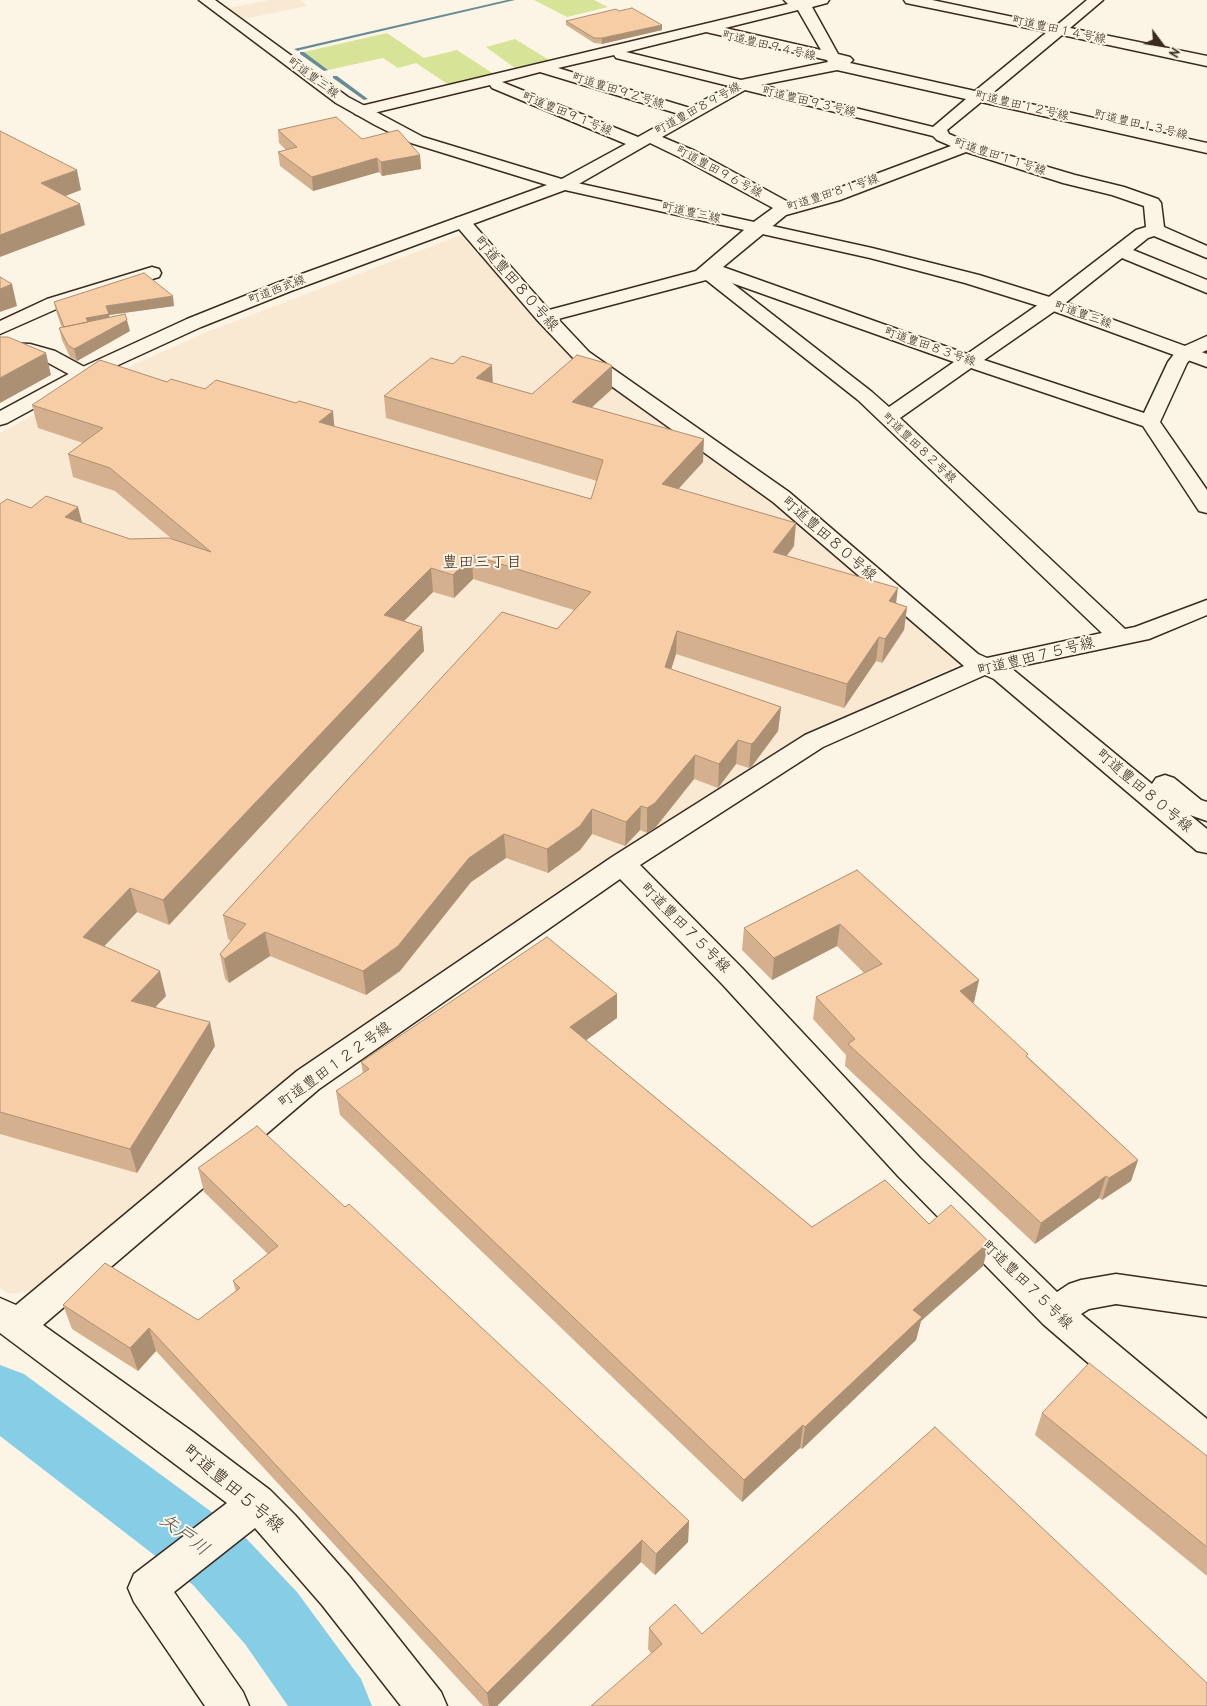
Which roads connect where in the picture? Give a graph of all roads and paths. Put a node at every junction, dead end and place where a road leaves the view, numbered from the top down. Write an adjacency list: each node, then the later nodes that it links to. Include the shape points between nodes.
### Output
1 (206, 0): 16 (street, 町道豊三線)
2 (822, 0): 6 (street)
3 (911, 0): 8 (street, 町道豊田１４号線)
4 (1071, 2): 5 (street)
5 (1092, 3): 8 (street, 町道豊田１１号線)
6 (798, 4): 7 (street); 10 (street)
7 (704, 30): 10 (street, 町道豊田９４号線); 12 (street)
8 (1060, 30): 11 (street, 町道豊田１４号線); 15 (street, 町道豊田１１号線)
9 (620, 55): 14 (street, 町道豊田９３号線)
10 (835, 61): 14 (street, 町道豊田８９号線); 15 (street, 町道豊田１２号線)
11 (1207, 61)
12 (543, 68): 16 (street); 17 (street, 町道豊田９２号線)
13 (497, 86): 19 (street, 町道豊田９１号線)
14 (741, 86): 17 (street, 町道豊田８９号線); 18 (street, 町道豊田９３号線)
15 (984, 93): 18 (street, 町道豊田１１号線); 20 (street, 町道豊田１３号線); 22 (street, 町道豊田１２号線)
16 (361, 111): 23 (street, 町道豊三線, via 417,140)
17 (691, 113): 19 (street, 町道豊田８９号線)
18 (939, 133): 21 (street, 町道豊田１１号線)
19 (643, 140): 23 (street, 町道豊田８９号線); 24 (street, 町道豊田９６号線, via 689,155)
20 (1207, 140)
21 (965, 147): 24 (street, 町道豊田８１号線); 27 (street, 町道豊田１１号線, via 1152,203)
22 (1207, 148)
23 (564, 185): 25 (street, 町道西武線); 26 (street, 町道豊三線)
24 (788, 210): 26 (street, 町道豊田８１号線, via 780,211)
25 (462, 222): 34 (street, 町道豊田８０号線); 41 (street, 町道西武線, via 194,323)
26 (757, 228): 30 (street, 町道豊田８１号線); 33 (street, 町道豊三線, via 916,264)
27 (1155, 230): 28 (street, via 1142,234); 29 (street)
28 (1120, 251): 32 (street); 33 (street)
29 (1207, 253)
30 (709, 271): 34 (street, 町道豊田８１号線); 39 (street, 町道豊田８３号線); 42 (street, 町道豊田８２号線)
31 (152, 273): 35 (street, via 54,303)
32 (1207, 287)
33 (1052, 304): 38 (street, 町道豊三線); 39 (street)
34 (545, 317): 48 (street, 町道豊田８０号線, via 582,356 781,497 970,659)
35 (0, 328)
36 (1207, 342): 38 (street)
37 (0, 349): 41 (street, via 30,350 48,355)
38 (1186, 352): 40 (street, 町道豊三線); 44 (street, via 1178,362)
39 (969, 361): 42 (street, via 892,414); 44 (street, 町道豊田８３号線)
40 (1207, 361)
41 (83, 374): 43 (street, 町道西武線)
42 (885, 415): 47 (street, 町道豊田８２号線)
43 (0, 418)
44 (1150, 422): 45 (street)
45 (1207, 506)
46 (1207, 607): 47 (street, 町道豊田７５号線, via 1140,634)
47 (1120, 637): 48 (street, 町道豊田７５号線)
48 (998, 663): 49 (street, 町道豊田８０号線, via 1192,806); 50 (street, 町道豊田７５号線, via 814,741)
49 (1202, 828)
50 (622, 864): 52 (street, 町道豊田７５号線, via 734,977 909,1167); 53 (street, 町道豊田１２２号線, via 308,1080)
51 (1207, 1302): 52 (street, via 1116,1289 1081,1296)
52 (1055, 1313): 54 (street, 町道豊田７５号線)
53 (9, 1319): 55 (street, 町道豊田５号線)
54 (1207, 1442)
55 (257, 1503): 56 (street, via 148,1588); 57 (street, 町道豊田５号線, via 330,1584)
56 (229, 1706)
57 (427, 1706)

